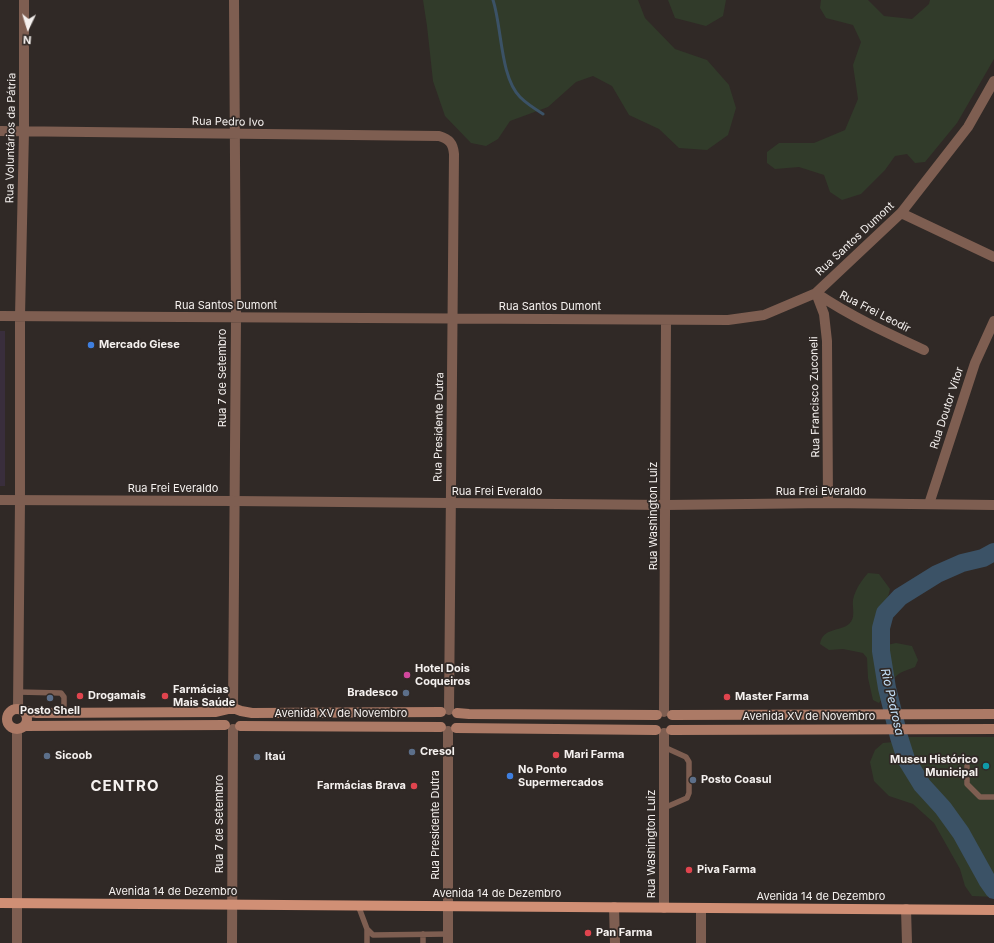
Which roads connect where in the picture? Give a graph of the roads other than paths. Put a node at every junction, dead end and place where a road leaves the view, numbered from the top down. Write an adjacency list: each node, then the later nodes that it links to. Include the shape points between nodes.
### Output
1 (24, 0): 5 (street, Rua Voluntários da Pátria)
2 (234, 0): 6 (street, Rua 7 de Setembro)
3 (994, 81): 8 (street, Rua Santos Dumont, via 968,127)
4 (0, 131): 5 (street, Rua Pedro Ivo)
5 (24, 132): 6 (street, Rua Pedro Ivo); 12 (street, Rua Voluntários da Pátria)
6 (234, 134): 7 (street, Rua Pedro Ivo, via 439,136 446,138); 13 (street, Rua 7 de Setembro)
7 (453, 145): 14 (street, Rua Presidente Dutra)
8 (901, 213): 9 (street); 10 (street, Rua Santos Dumont)
9 (994, 257)
10 (816, 293): 15 (street, Rua Santos Dumont, via 764,315 728,320); 17 (street, Rua Frei Leodir, via 873,327); 21 (street, Rua Francisco Zuconeli, via 824,314 827,341)
11 (0, 316): 12 (street, Rua Santos Dumont)
12 (20, 316): 13 (street, Rua Santos Dumont); 19 (street, Rua Voluntários da Pátria)
13 (236, 318): 14 (street, Rua Santos Dumont); 20 (street, Rua 7 de Setembro)
14 (453, 319): 15 (street, Rua Santos Dumont); 22 (street, Rua Presidente Dutra)
15 (666, 320): 25 (street, Rua Washington Luiz)
16 (994, 321): 23 (street, Rua Doutor Vitor, via 975,363)
17 (924, 350)
18 (0, 500): 19 (street, Rua Frei Everaldo)
19 (20, 500): 20 (street, Rua Frei Everaldo); 26 (street, Rua Voluntários da Pátria)
20 (234, 501): 22 (street, Rua Frei Everaldo); 27 (street, Rua 7 de Setembro)
21 (828, 503): 23 (street, Rua Frei Everaldo); 25 (street, Rua Frei Everaldo)
22 (450, 504): 25 (street, Rua Frei Everaldo); 29 (street, Rua Presidente Dutra)
23 (929, 504): 24 (street, Rua Frei Everaldo)
24 (994, 505)
25 (666, 506): 31 (street, Rua Washington Luiz)
26 (18, 692): 28 (street, Rua Voluntários da Pátria); 30 (lane, via 61,693 64,697)
27 (233, 710): 29 (main road, Avenida XV de Novembro, via 252,713); 30 (main road, Avenida XV de Novembro); 34 (main road, via 222,718); 34 (main road, via 244,718)
28 (13, 711): 30 (main road, Avenida XV de Novembro); 33 (main road, via 7,718); 33 (main road, via 28,719)
29 (449, 712): 31 (main road, Avenida XV de Novembro); 35 (main road, via 438,720); 35 (main road, via 460,720)
30 (64, 713)
31 (664, 714): 32 (main road, Avenida XV de Novembro); 37 (main road, via 653,722); 37 (main road, via 675,723)
32 (994, 714)
33 (13, 727): 34 (main road, Avenida XV de Novembro); 43 (street)
34 (233, 727): 35 (main road, Avenida XV de Novembro); 44 (street, Rua 7 de Setembro)
35 (448, 729): 37 (main road, Avenida XV de Novembro); 46 (street, Rua Presidente Dutra)
36 (994, 729): 37 (main road, Avenida XV de Novembro)
37 (664, 731): 38 (street, Rua Washington Luiz)
38 (664, 747): 41 (street, Rua Washington Luiz); 41 (lane, via 686,757 689,762 689,793 687,798)
39 (967, 766): 40 (lane, via 967,784 980,797)
40 (994, 797)
41 (664, 808): 48 (street, Rua Washington Luiz)
42 (0, 903): 43 (main road, Avenida 14 de Dezembro)
43 (17, 903): 44 (main road, Avenida 14 de Dezembro); 55 (street)
44 (232, 904): 45 (main road, Avenida 14 de Dezembro); 56 (street, Rua 7 de Setembro)
45 (358, 905): 46 (main road, Avenida 14 de Dezembro); 52 (lane)
46 (448, 906): 47 (main road, Avenida 14 de Dezembro); 54 (street, Rua Presidente Dutra)
47 (614, 907): 48 (main road, Avenida 14 de Dezembro); 59 (street)
48 (664, 908): 49 (main road, Avenida 14 de Dezembro)
49 (701, 908): 50 (main road, Avenida 14 de Dezembro); 60 (street)
50 (906, 910): 51 (main road, Avenida 14 de Dezembro); 61 (street)
51 (994, 910)
52 (367, 929): 53 (lane, via 373,935); 57 (lane)
53 (423, 934): 54 (lane); 58 (lane)
54 (448, 939)
55 (17, 943)
56 (232, 943)
57 (367, 943)
58 (423, 943)
59 (615, 943)
60 (701, 943)
61 (907, 943)

